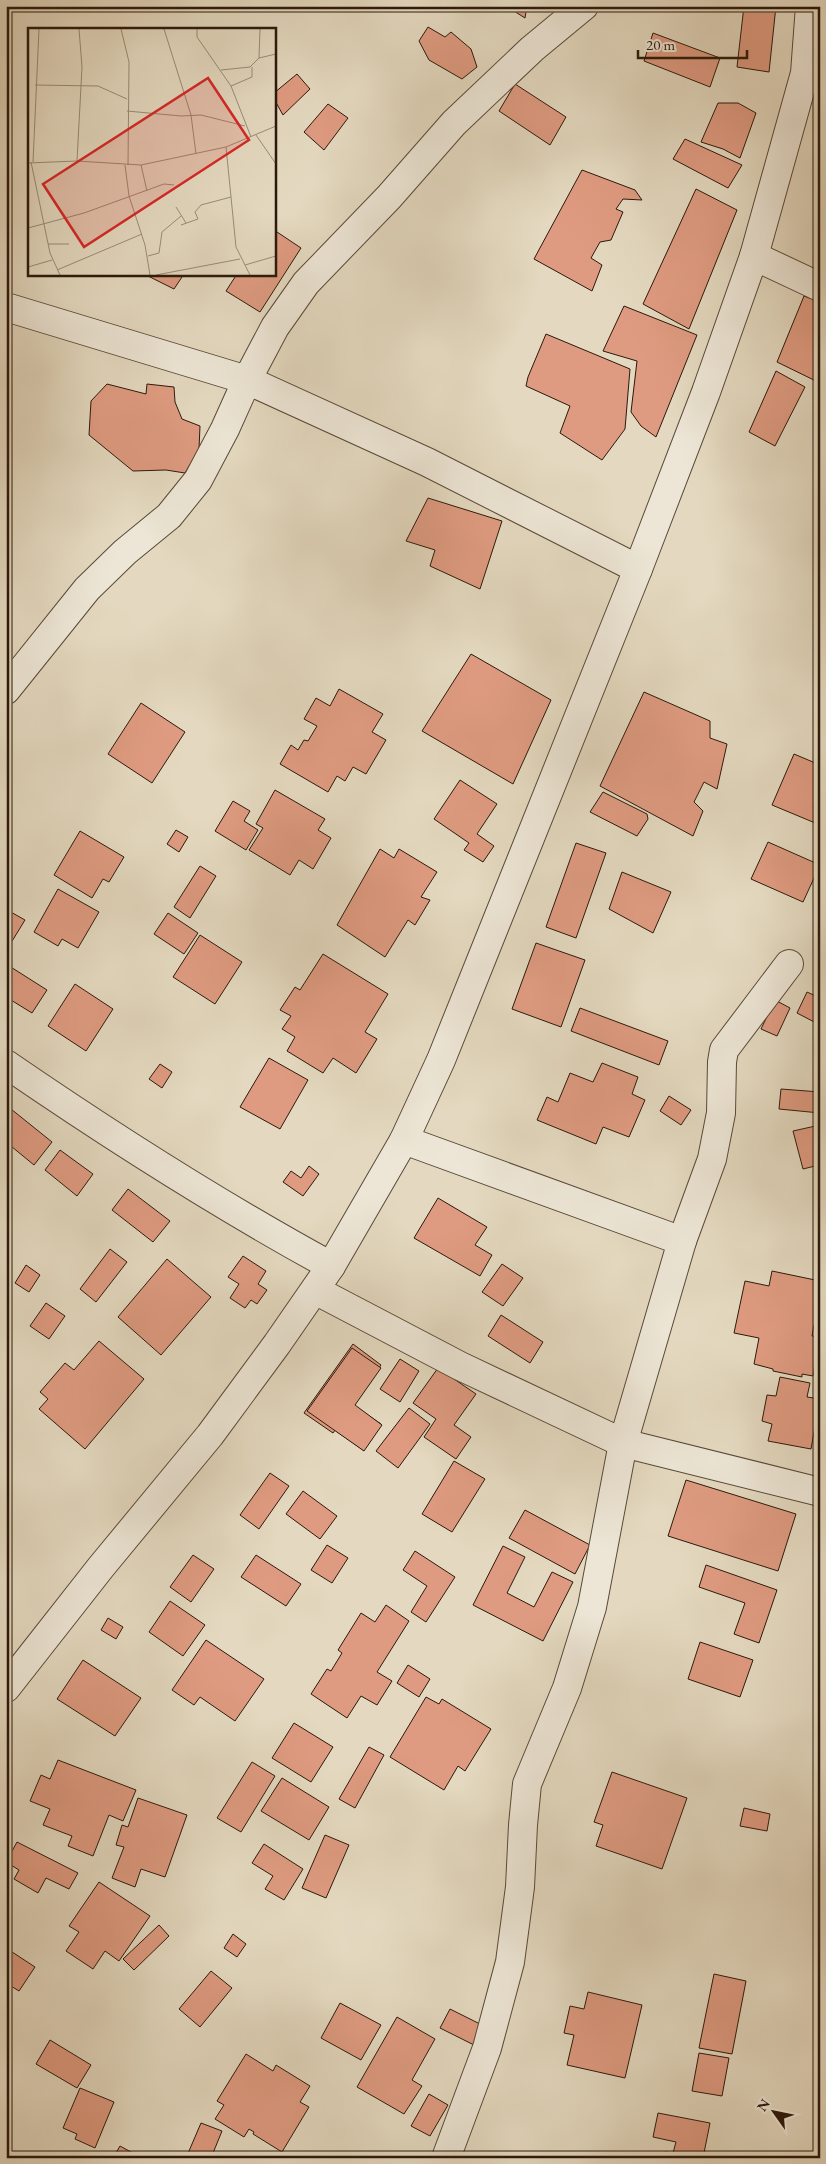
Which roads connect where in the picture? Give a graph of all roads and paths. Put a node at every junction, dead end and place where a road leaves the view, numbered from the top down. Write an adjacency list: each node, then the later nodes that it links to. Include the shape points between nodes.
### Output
1 (584, 6): 6 (street, via 532,49 454,123 389,197 306,283 275,328)
2 (810, 6): 3 (street, via 805,73)
3 (754, 256): 4 (street); 7 (street)
4 (820, 287)
5 (6, 307): 6 (street)
6 (247, 380): 7 (street, via 427,462); 8 (street, via 198,480 169,516 87,589)
7 (638, 569): 11 (street, via 441,1060)
8 (6, 690)
9 (789, 964): 12 (street, via 724,1050 721,1113 712,1160)
10 (6, 1064): 13 (street, via 201,1190)
11 (404, 1140): 12 (street); 13 (street)
12 (682, 1240): 15 (street)
13 (331, 1266): 14 (street)
14 (315, 1290): 15 (street, via 460,1366); 17 (street, via 210,1435 101,1566)
15 (623, 1443): 16 (street); 18 (street, via 592,1607 567,1688 527,1784 520,1887 510,1962 487,2048)
16 (820, 1492)
17 (6, 1688)
18 (446, 2158)

